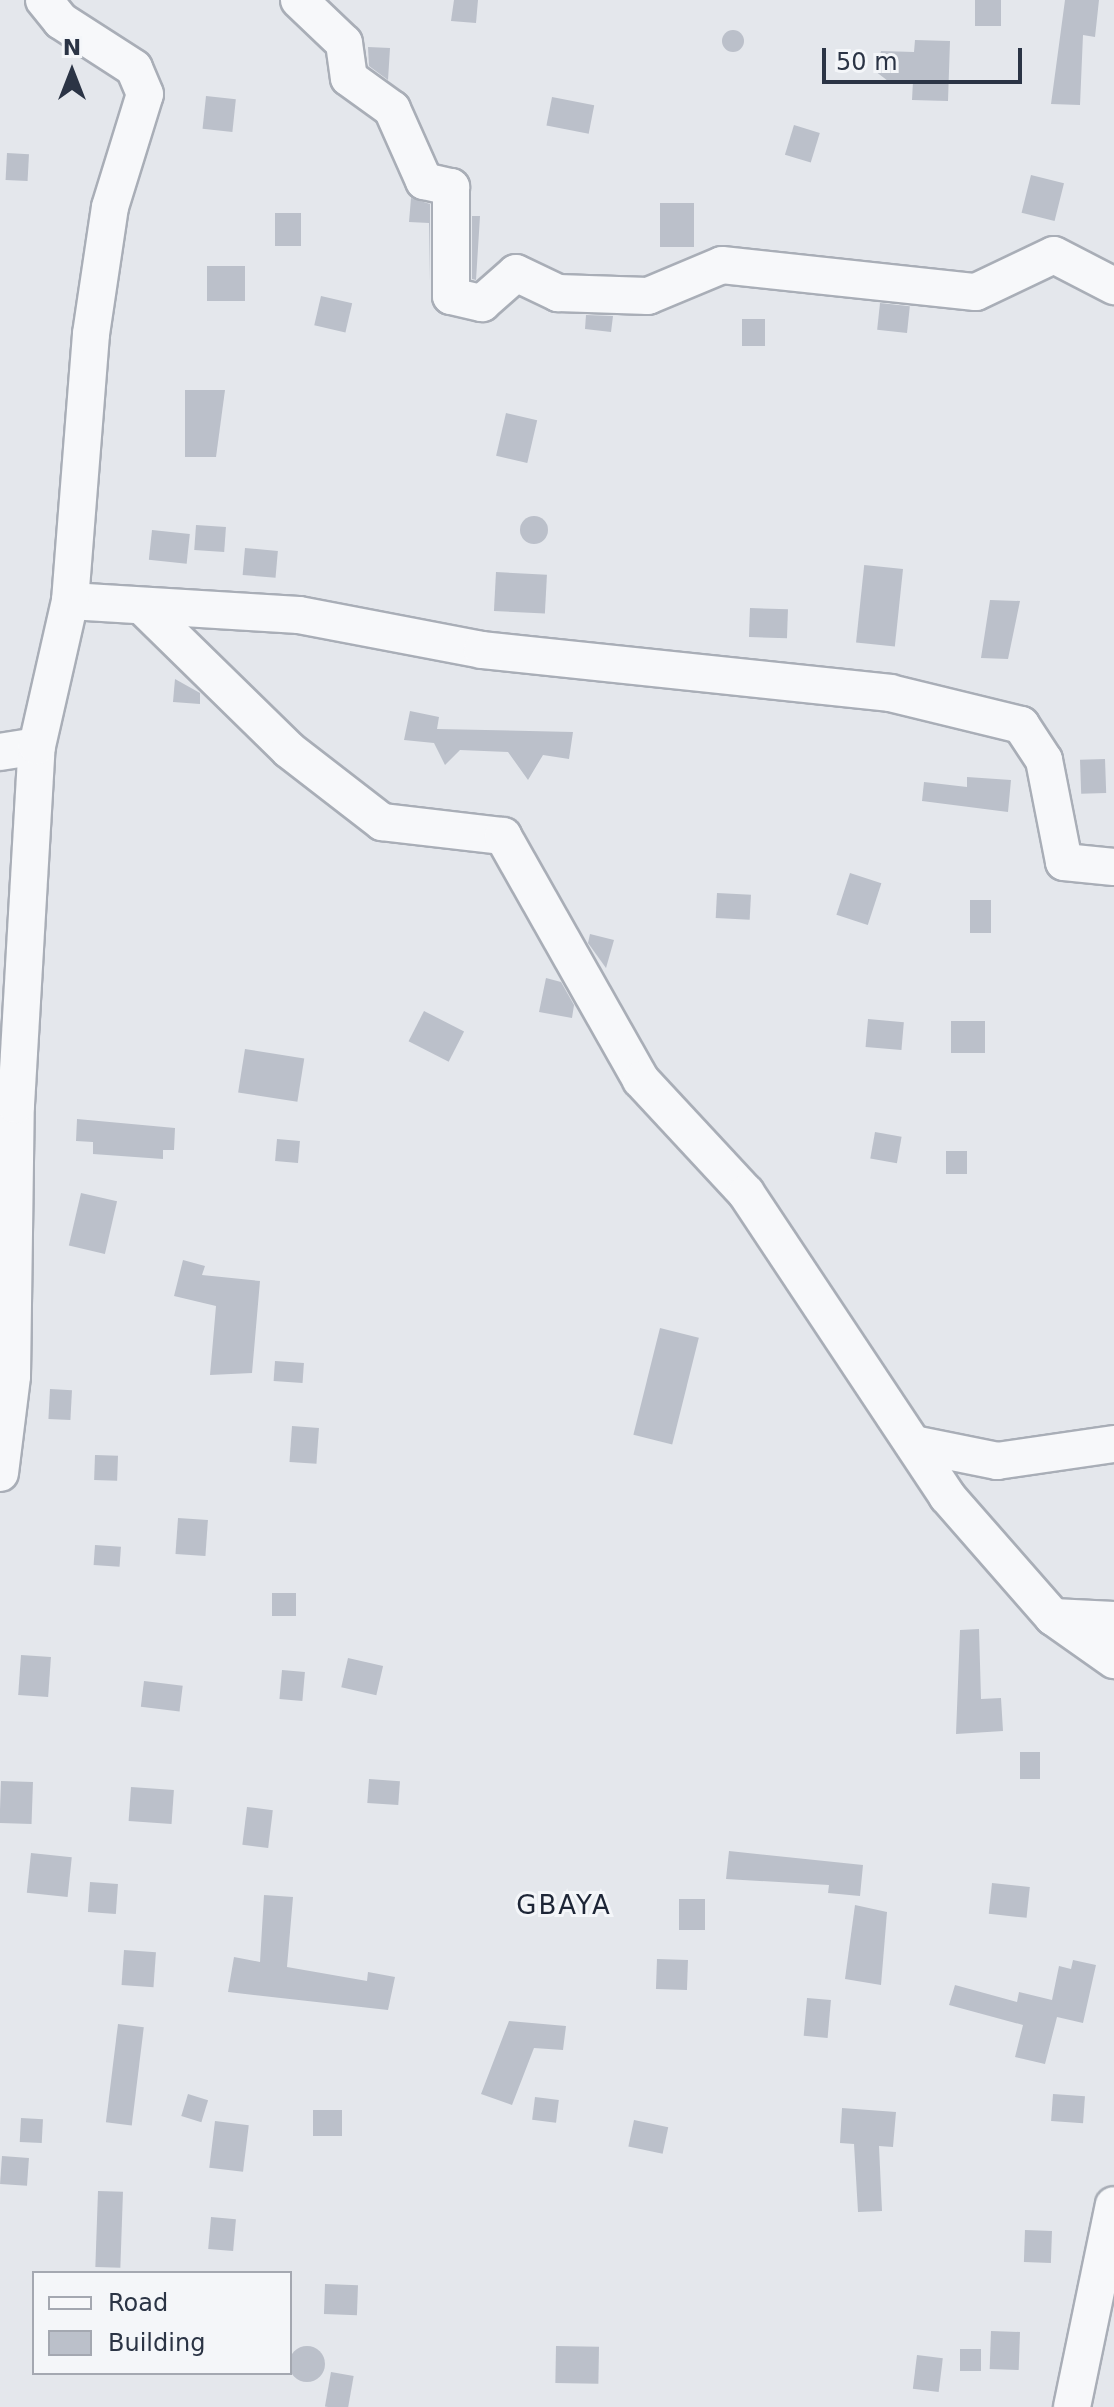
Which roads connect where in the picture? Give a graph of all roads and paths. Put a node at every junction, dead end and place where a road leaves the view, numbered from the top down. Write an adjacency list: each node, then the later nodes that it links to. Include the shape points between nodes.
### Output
1 (44, 0): 4 (street, via 61,21 134,68 145,94 110,207 91,334)
2 (299, 0): 3 (street, via 344,43 349,78 392,109 424,181 451,187 451,296 482,303 516,273 558,293 648,296 722,265 976,292 1054,255)
3 (1114, 286)
4 (70, 601): 5 (street); 6 (street)
5 (143, 607): 8 (street, via 299,615 482,650 890,693 1021,725 1044,760 1064,862); 10 (street, via 289,750 382,822 503,836 641,1080 746,1193)
6 (37, 746): 7 (street); 11 (street, via 16,1105 12,1376)
7 (0, 752)
8 (1114, 867)
9 (1114, 1444): 10 (street, via 997,1461)
10 (918, 1445): 12 (street, via 947,1496)
11 (0, 1473)
12 (1053, 1617): 13 (street); 14 (street)
13 (1114, 1620)
14 (1114, 1660)
15 (1114, 2205): 16 (street)
16 (1072, 2407)

